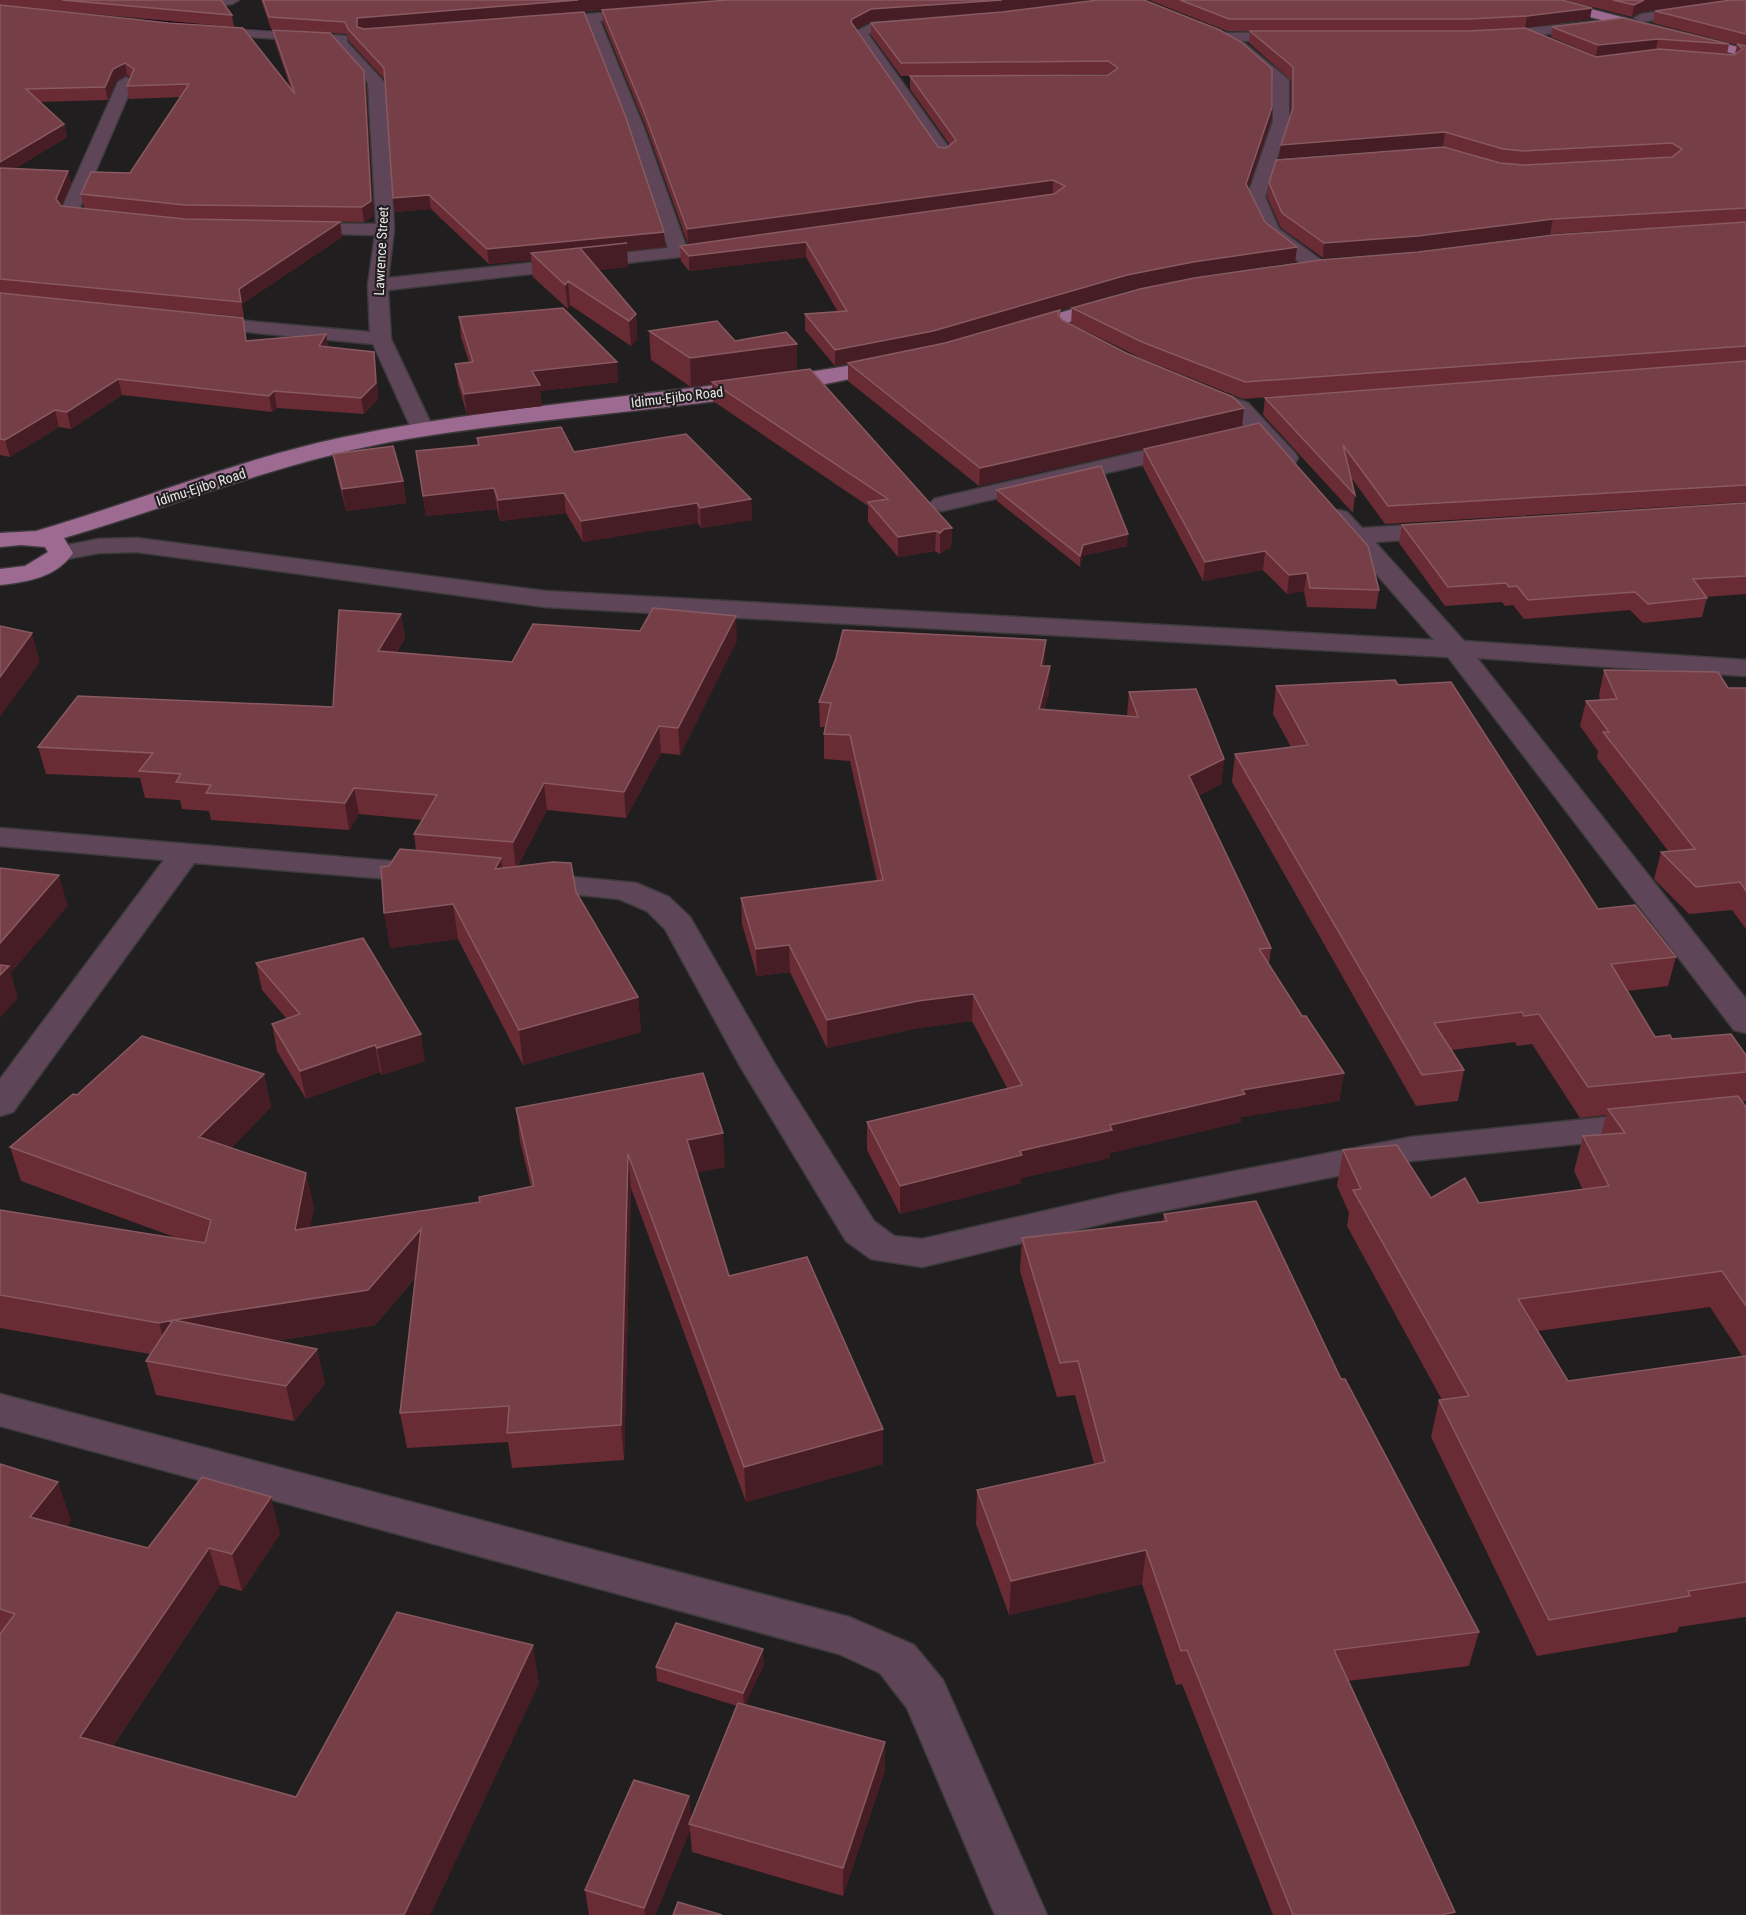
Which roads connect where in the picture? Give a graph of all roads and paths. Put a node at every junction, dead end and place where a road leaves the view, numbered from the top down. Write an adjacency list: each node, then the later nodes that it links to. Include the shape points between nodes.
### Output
1 (232, 0): 5 (street)
2 (1540, 0): 9 (main road)
3 (1568, 0): 8 (main road)
4 (1746, 3): 8 (street)
5 (165, 6)
6 (662, 12): 7 (street)
7 (592, 18): 10 (street); 27 (street, via 636,128)
8 (1641, 18): 16 (main road)
9 (1625, 21): 13 (street); 18 (main road)
10 (521, 23)
11 (931, 23): 20 (street, via 872,27 860,33 903,83)
12 (183, 29): 25 (street, Lawrence Street, via 342,39 340,42 376,82)
13 (1525, 34): 15 (street); 17 (street)
14 (1314, 36): 22 (street, via 1220,35 1246,49 1281,80 1281,121)
15 (1478, 37)
16 (1746, 44)
17 (1555, 47)
18 (1746, 53)
19 (126, 82): 23 (street, via 70,210 79,216)
20 (946, 155)
21 (1333, 162): 22 (street)
22 (1266, 167): 28 (street, via 1256,197 1271,232)
23 (123, 220)
24 (281, 228): 25 (street)
25 (385, 230): 29 (street, Lawrence Street)
26 (749, 243): 27 (street)
27 (679, 253): 29 (street)
28 (1318, 267): 28 (main road, via 1293,275 1341,270)
29 (378, 285): 31 (street, Lawrence Street)
30 (178, 321): 31 (street)
31 (381, 339): 36 (street, Lawrence Street)
32 (1005, 342): 32 (main road, via 1073,334 1132,305)
33 (1186, 386): 35 (street)
34 (1263, 406): 35 (street)
35 (1240, 408): 37 (street)
36 (423, 430): 41 (main road, Idimu-Ejibo Road, via 906,368 771,397 369,453); 48 (main road, Idimu-Ejibo Road, via 278,462)
37 (1263, 430): 38 (street); 40 (street)
38 (1240, 435)
39 (1206, 443): 43 (street)
40 (1302, 474)
41 (266, 485)
42 (1325, 501): 46 (street)
43 (942, 504)
44 (174, 516): 48 (main road, Idimu-Ejibo Road)
45 (1474, 528): 46 (street)
46 (1355, 536): 50 (street)
47 (0, 540): 48 (main road, via 17,537)
48 (54, 546): 49 (main road, via 54,562 38,570); 50 (street, via 137,545 545,599)
49 (0, 577)
50 (1456, 649): 51 (street); 56 (street)
51 (1746, 668)
52 (0, 837): 53 (street)
53 (186, 852): 54 (street); 57 (street)
54 (459, 876)
55 (507, 880): 58 (street, via 626,890 658,904 679,924 758,1066 860,1231 885,1250 922,1253 1123,1206 1411,1149)
56 (1746, 1022)
57 (0, 1104)
58 (1677, 1122)
59 (0, 1410): 60 (street, via 849,1637 897,1659 926,1695)
60 (1021, 1915)

